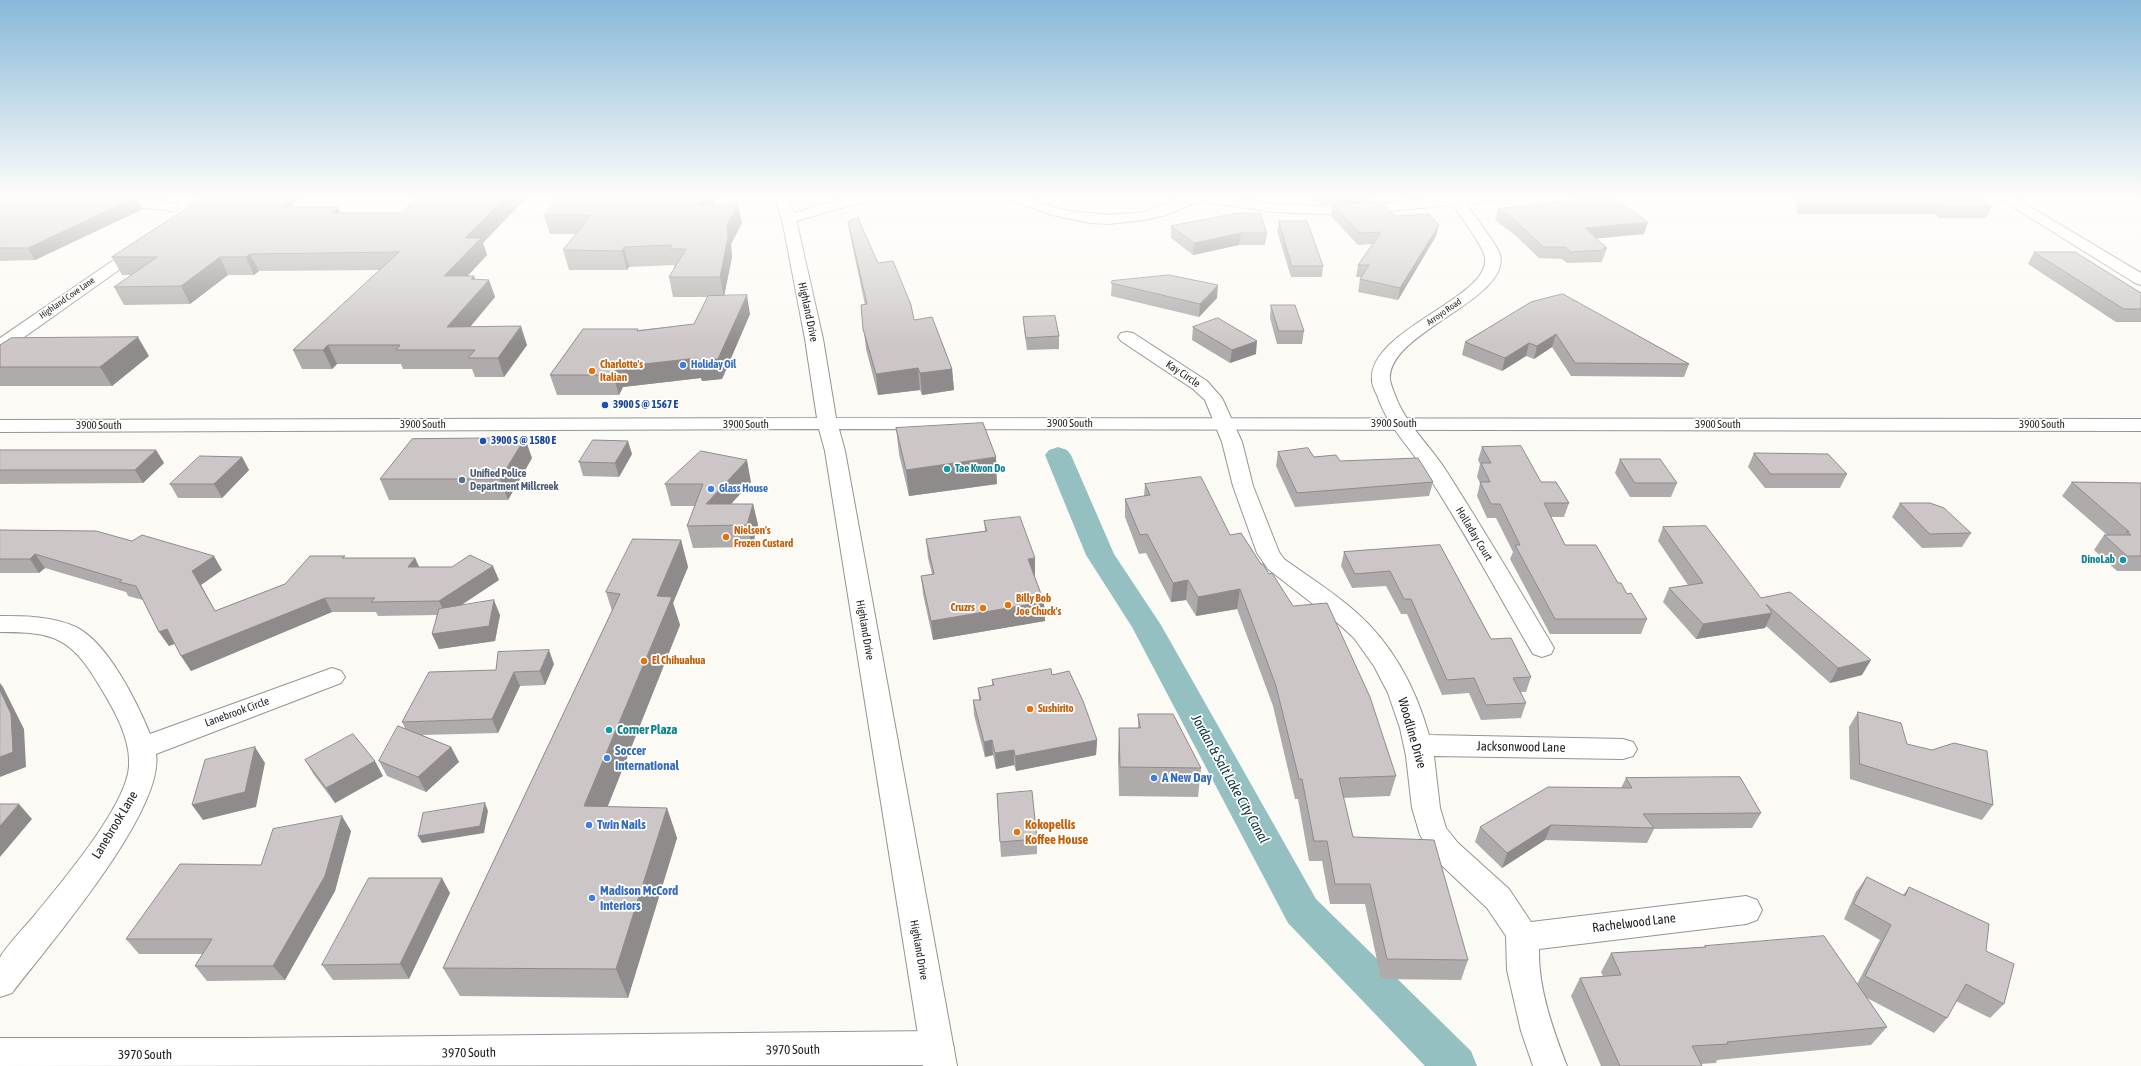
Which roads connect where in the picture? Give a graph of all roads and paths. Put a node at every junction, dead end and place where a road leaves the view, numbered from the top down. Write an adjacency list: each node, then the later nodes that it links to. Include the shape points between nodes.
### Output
1 (142, 247): 7 (street, Highland Cove Lane)
2 (795, 247): 10 (street, Highland Drive)
3 (1488, 247): 9 (street, Arroyo Road, via 1493,260 1492,268 1478,288 1403,341 1384,363 1381,381)
4 (2086, 247): 5 (street)
5 (2141, 280)
6 (1127, 337): 8 (street, Kay Circle, via 1207,391 1213,398)
7 (0, 346)
8 (1224, 424): 9 (street, 3900 South); 10 (street, 3900 South); 16 (street, Woodline Drive, via 1268,554 1276,564 1350,619 1379,652 1400,692)
9 (1399, 424): 11 (street, 3900 South); 14 (street, Holladay Court, via 1436,471)
10 (828, 425): 12 (street, 3900 South); 23 (street, Highland Drive, via 835,450)
11 (2141, 425)
12 (0, 426)
13 (0, 624): 17 (street, Lanebrook Lane, via 61,630 86,646 104,671 130,717)
14 (1542, 648)
15 (332, 677): 17 (street, Lanebrook Circle)
16 (1418, 745): 18 (street, Jacksonwood Lane); 20 (street, Woodline Drive, via 1431,828 1458,862 1508,910)
17 (142, 748): 21 (street, Lanebrook Lane, via 143,769 135,795 117,826 95,860)
18 (1624, 749)
19 (1746, 910): 20 (street, Rachelwood Lane)
20 (1523, 937): 25 (street, via 1522,968)
21 (0, 982)
22 (0, 1055): 24 (street, 3970 South)
23 (938, 1057): 24 (street, 3970 South)
24 (245, 1060)
25 (1550, 1066)

